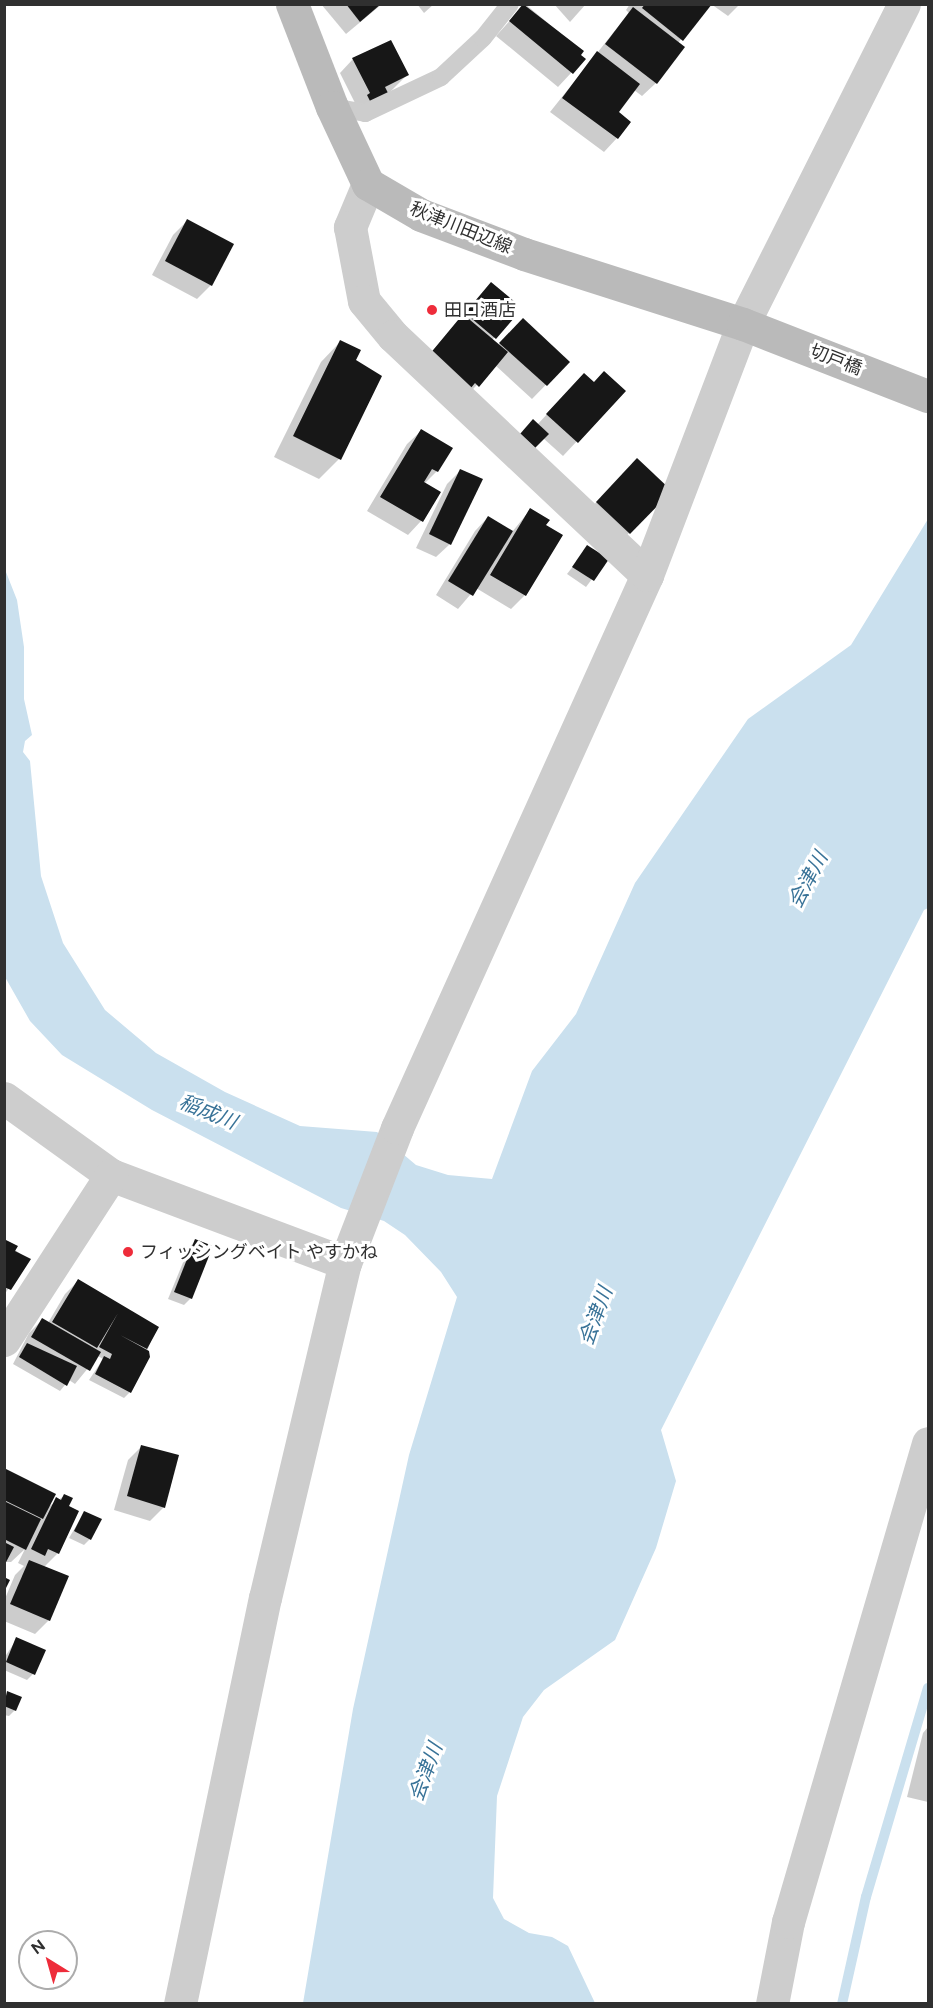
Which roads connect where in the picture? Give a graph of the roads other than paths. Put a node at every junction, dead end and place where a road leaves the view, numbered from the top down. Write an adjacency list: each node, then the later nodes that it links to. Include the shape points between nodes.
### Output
1 (292, 4): 4 (main road)
2 (510, 4): 4 (lane, via 490,31 441,77 365,113)
3 (904, 4): 6 (street)
4 (332, 107): 5 (main road)
5 (368, 184): 6 (main road, 秋津川田辺線, via 421,215 524,254); 8 (street, via 350,227 364,301 393,336)
6 (743, 324): 7 (main road, 切戸橋); 8 (street)
7 (928, 396)
8 (647, 575): 11 (street, via 397,1128)
9 (4, 1098): 10 (street)
10 (111, 1175): 11 (street); 12 (street)
11 (345, 1263): 14 (street, via 265,1598)
12 (4, 1340)
13 (928, 1443): 15 (street, via 788,1922)
14 (180, 2004)
15 (772, 2004)

